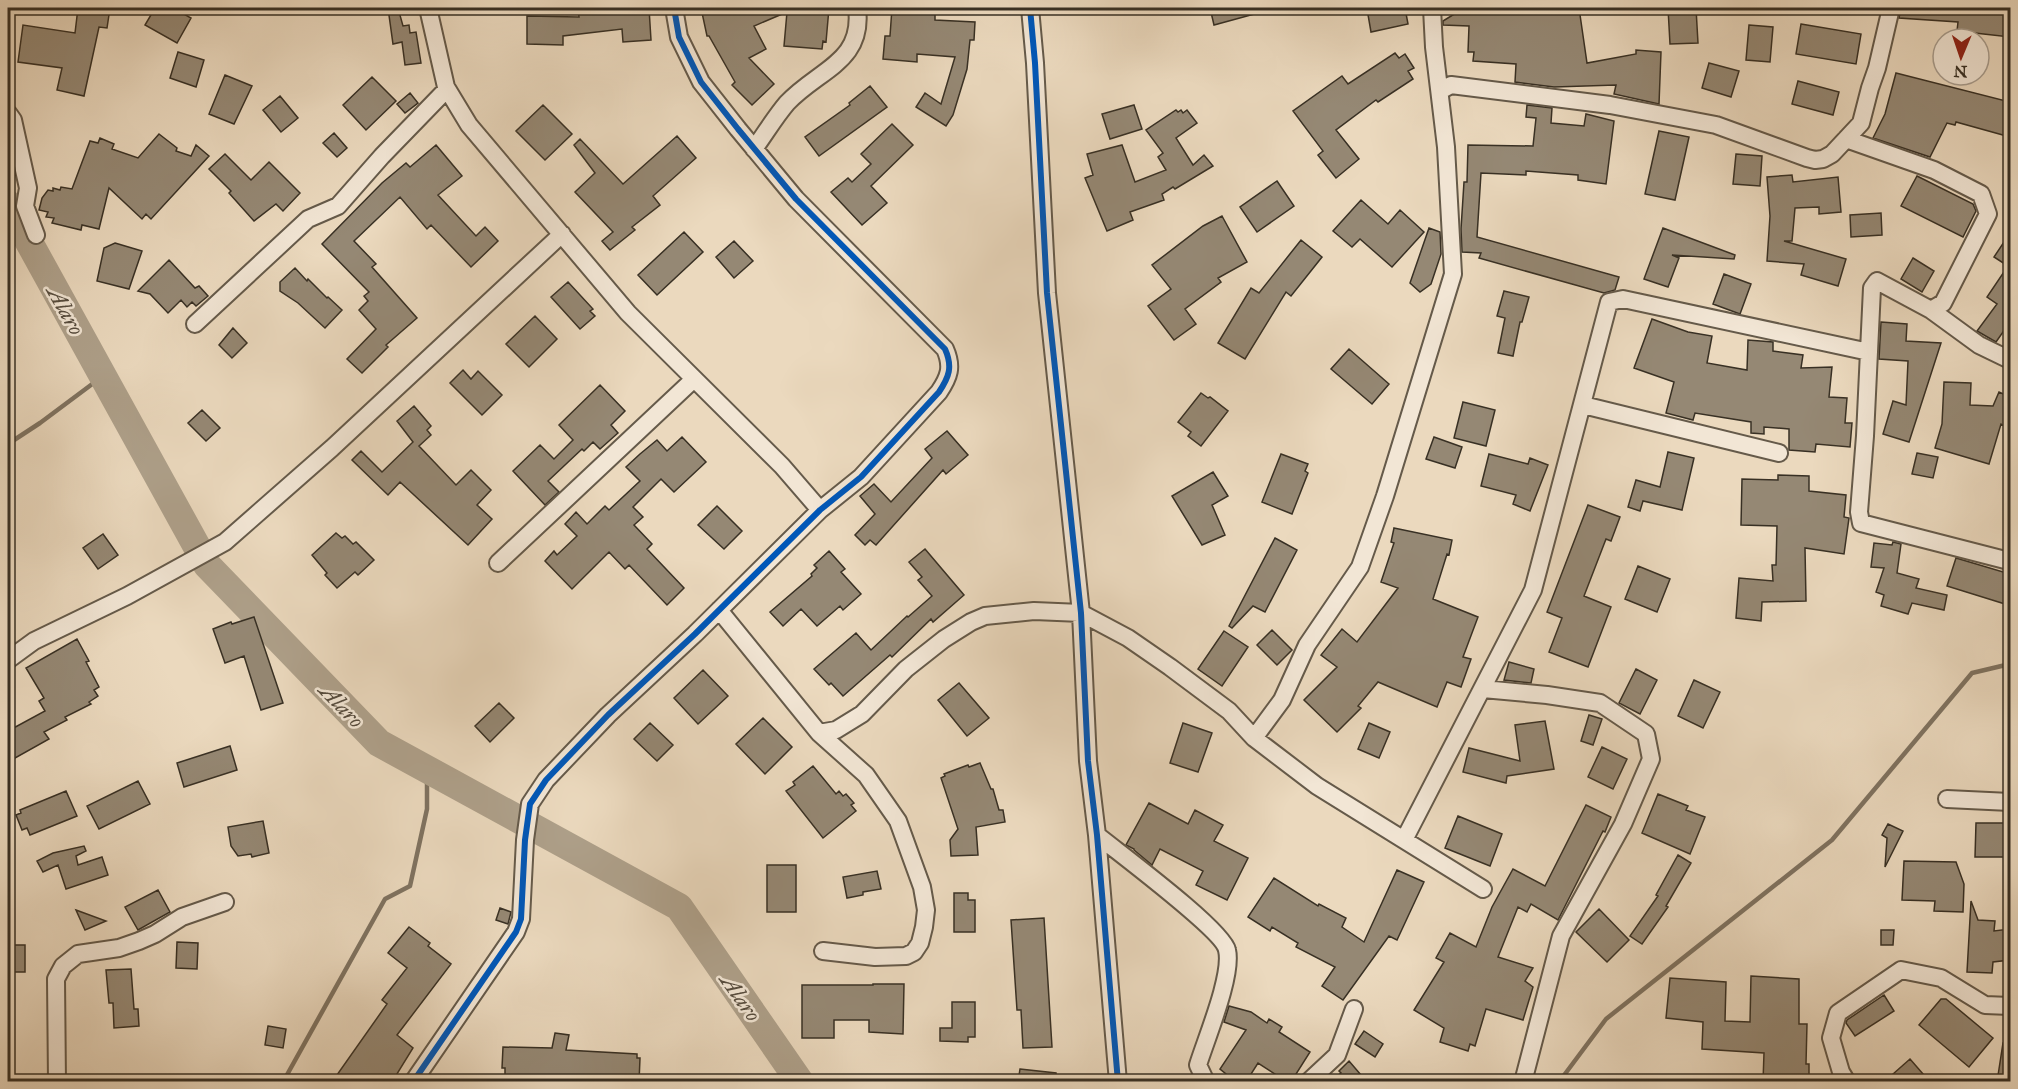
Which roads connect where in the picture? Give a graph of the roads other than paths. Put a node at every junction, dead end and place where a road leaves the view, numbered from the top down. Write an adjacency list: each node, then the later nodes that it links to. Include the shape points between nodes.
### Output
1 (428, 8): 7 (street)
2 (674, 8): 11 (street, via 679,37 701,82)
3 (857, 8): 11 (street, via 859,22 852,47 786,104)
4 (1030, 8): 25 (street, via 1047,293)
5 (1432, 8): 8 (street)
6 (1891, 8): 10 (street, via 1861,123)
7 (447, 89): 12 (street, via 469,125); 15 (street, via 338,206 308,219)
8 (1440, 91): 10 (street, via 1451,85 1610,105 1716,125 1815,160 1832,154); 29 (street, via 1453,274 1360,567 1307,645 1282,700)
9 (8, 113): 13 (street, via 13,120 28,188 25,206)
10 (1846, 138): 14 (street, via 1934,170 1981,194 1988,214 1943,303)
11 (754, 149): 21 (street, via 796,199 945,349 950,359 949,377 939,392 861,477)
12 (562, 234): 18 (street, via 628,313); 26 (street, via 225,542 34,641)
13 (36, 235)
14 (1931, 310): 16 (street, via 1877,281 1872,288); 17 (street, via 1979,345)
15 (195, 324)
16 (1869, 352): 19 (street, via 1623,299 1610,302); 22 (street, via 1859,512 1862,523)
17 (2010, 360)
18 (694, 379): 21 (street, via 782,466); 23 (street)
19 (1582, 405): 20 (street); 27 (street, via 1533,590)
20 (1779, 453)
21 (820, 510): 24 (street)
22 (2009, 561)
23 (498, 563)
24 (719, 610): 28 (street); 40 (street, via 608,715 546,780 530,804 521,919 516,932)
25 (1081, 613): 28 (street, via 1034,611 986,616 970,622 906,669 862,714 836,730); 29 (street, via 1128,638 1170,667 1229,711); 32 (street, via 1088,761)
26 (8, 660)
27 (1483, 689): 33 (street); 44 (street, via 1600,703 1646,734 1651,759 1623,824 1561,936)
28 (819, 733): 36 (street, via 866,775 898,821 922,887 926,910 920,943 906,957)
29 (1254, 738): 33 (street, via 1317,786)
30 (1947, 799): 31 (street)
31 (2010, 802)
32 (1097, 835): 41 (street); 42 (street, via 1211,927 1227,950 1226,976 1198,1065)
33 (1404, 840): 34 (street)
34 (1483, 889)
35 (225, 902): 39 (street, via 182,917 139,941 78,954 63,966 56,980)
36 (823, 951)
37 (2010, 1006): 45 (street, via 1985,1005 1941,978 1900,970 1838,1013 1831,1038)
38 (1354, 1009): 43 (street, via 1337,1055)
39 (57, 1082)
40 (413, 1082)
41 (1118, 1082)
42 (1206, 1082)
43 (1308, 1082)
44 (1523, 1082)
45 (1847, 1082)

